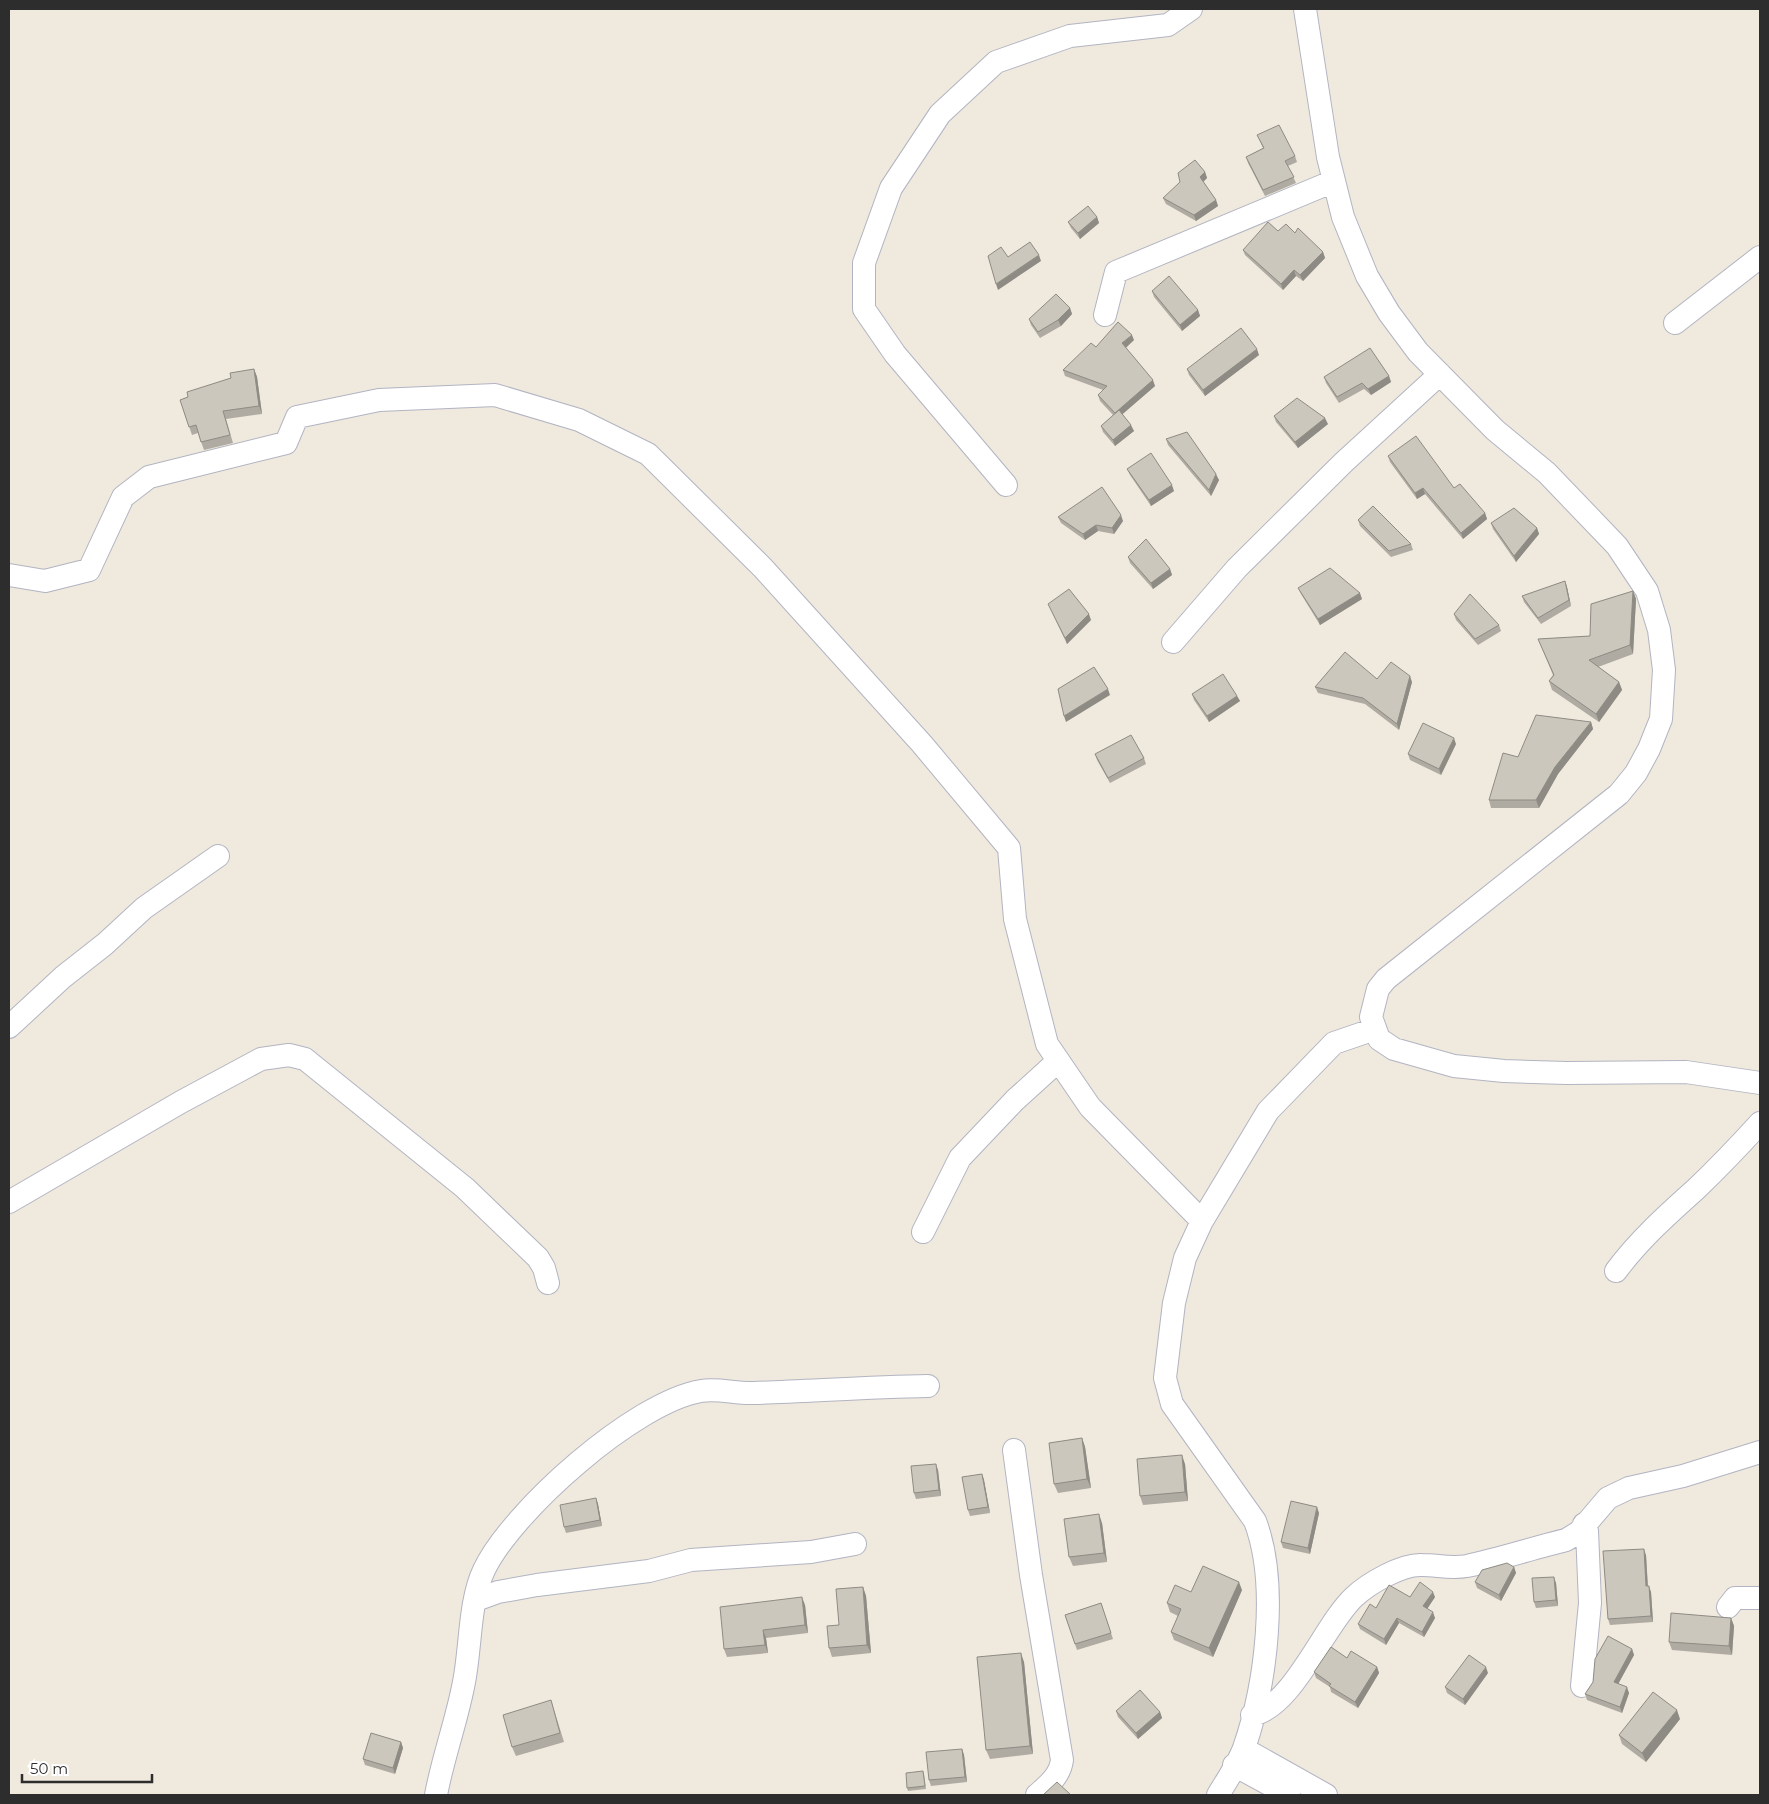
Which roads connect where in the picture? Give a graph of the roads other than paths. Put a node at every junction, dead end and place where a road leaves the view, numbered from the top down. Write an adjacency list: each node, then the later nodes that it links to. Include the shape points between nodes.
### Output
1 (1192, 9): 8 (street, via 1168,26 1070,36 996,62 940,114 891,188 864,263 864,308 895,354)
2 (1305, 9): 3 (street)
3 (1334, 182): 5 (street, via 1116,272); 7 (street, via 1343,217 1367,276 1418,352)
4 (1760, 257): 6 (street)
5 (1105, 316)
6 (1675, 323)
7 (1440, 374): 10 (street, via 1344,462 1237,568); 13 (street, via 1617,546 1647,591 1659,630 1664,670 1663,699 1661,719 1649,749 1619,794 1386,979 1374,1002 1371,1017)
8 (1006, 485)
9 (9, 575): 14 (street, via 45,581 89,570 122,497 149,477 286,443 297,418 379,400 495,395 579,420 648,454 764,568 922,744 1009,848 1015,920 1047,1044)
10 (1173, 642)
11 (218, 856): 12 (street, via 144,908)
12 (9, 1026)
13 (1375, 1029): 15 (street, via 1379,1039 1394,1049 1454,1066 1567,1073 1686,1072); 18 (street, via 1334,1043 1268,1112)
14 (1058, 1061): 18 (street, via 1090,1106); 19 (street, via 1015,1100 960,1158)
15 (1760, 1083)
16 (1760, 1123): 20 (street, via 1650,1231)
17 (9, 1202): 21 (street, via 261,1059 289,1055 305,1059 465,1188 538,1258)
18 (1202, 1221): 31 (street, via 1185,1258 1174,1303 1164,1378 1172,1404 1255,1521 1263,1544 1268,1575 1266,1624 1262,1677)
19 (923, 1232)
20 (1616, 1271)
21 (548, 1283)
22 (928, 1386): 28 (street, via 752,1393 713,1389 699,1391 652,1410 617,1431 581,1459 508,1534 483,1571)
23 (1014, 1450): 34 (street, via 1062,1760 1055,1778)
24 (1760, 1452): 25 (street, via 1683,1476 1629,1488 1608,1498)
25 (1584, 1524): 30 (street, via 1590,1603); 31 (street, via 1574,1537 1566,1540 1466,1566 1442,1568 1421,1564 1393,1572 1354,1597 1300,1674 1264,1713)
26 (855, 1544): 28 (street, via 811,1552 691,1560 649,1572 537,1585 498,1592)
27 (1760, 1598): 29 (street, via 1734,1598)
28 (476, 1600): 33 (street, via 464,1684)
29 (1728, 1607)
30 (1582, 1686)
31 (1252, 1715): 32 (street)
32 (1239, 1757): 35 (street); 36 (street); 37 (street)
33 (436, 1795)
34 (1038, 1795)
35 (1218, 1795)
36 (1288, 1795)
37 (1326, 1795)

